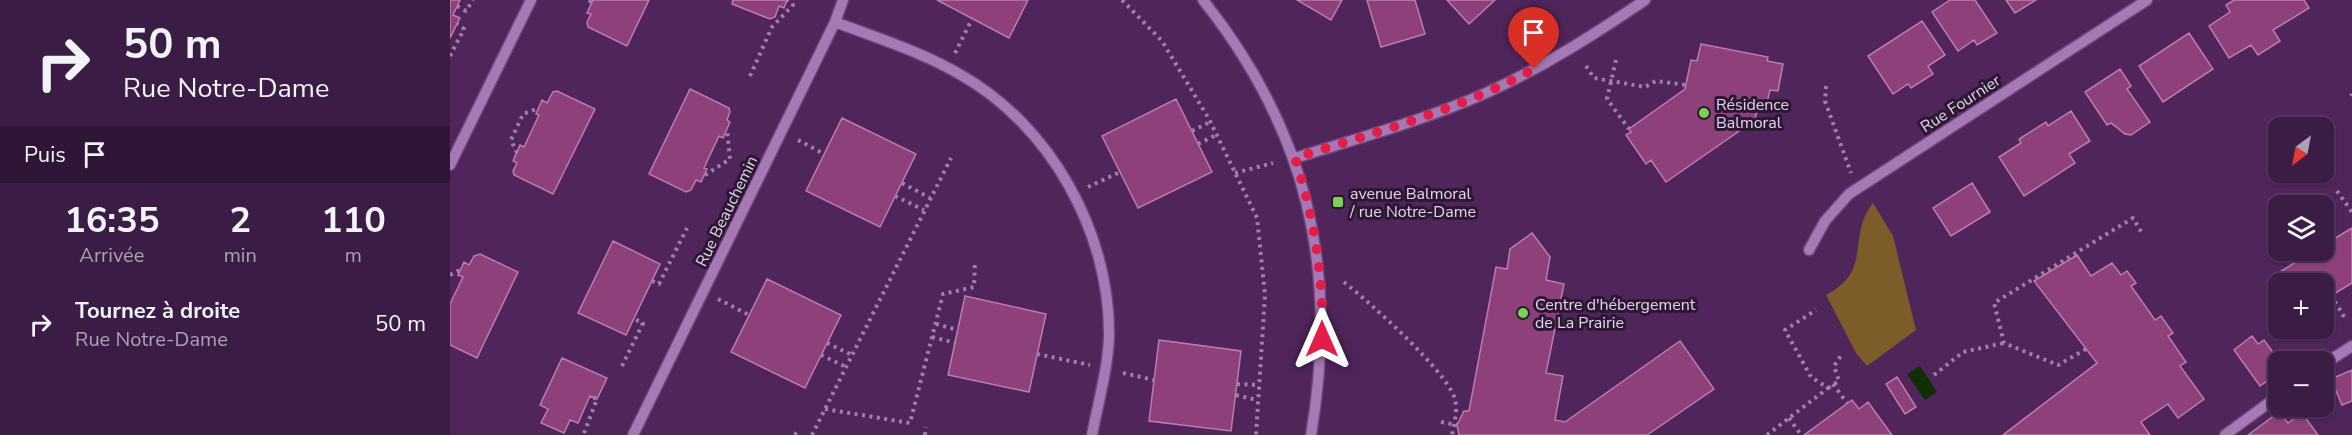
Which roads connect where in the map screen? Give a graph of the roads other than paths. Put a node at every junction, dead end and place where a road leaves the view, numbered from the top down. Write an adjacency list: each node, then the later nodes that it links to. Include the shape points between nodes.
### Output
1 (531, 0): 8 (street)
2 (843, 0): 6 (street, Rue Beauchemin)
3 (1203, 0): 7 (street, via 1255,74)
4 (1645, 0): 7 (street, via 1586,39 1486,93 1416,120)
5 (2147, 0): 9 (street, Rue Fournier, via 1859,186 1838,204)
6 (835, 22): 13 (street, Rue Beauchemin); 14 (street, via 947,68 988,93 1014,114 1054,162 1095,243 1102,275 1108,326 1107,361)
7 (1295, 158): 15 (street, via 1310,217 1321,291 1321,355)
8 (450, 165)
9 (1809, 250)
10 (2352, 346): 11 (street)
11 (2334, 358)
12 (2268, 403): 16 (street)
13 (633, 435)
14 (1092, 435)
15 (1311, 435)
16 (2224, 435)

